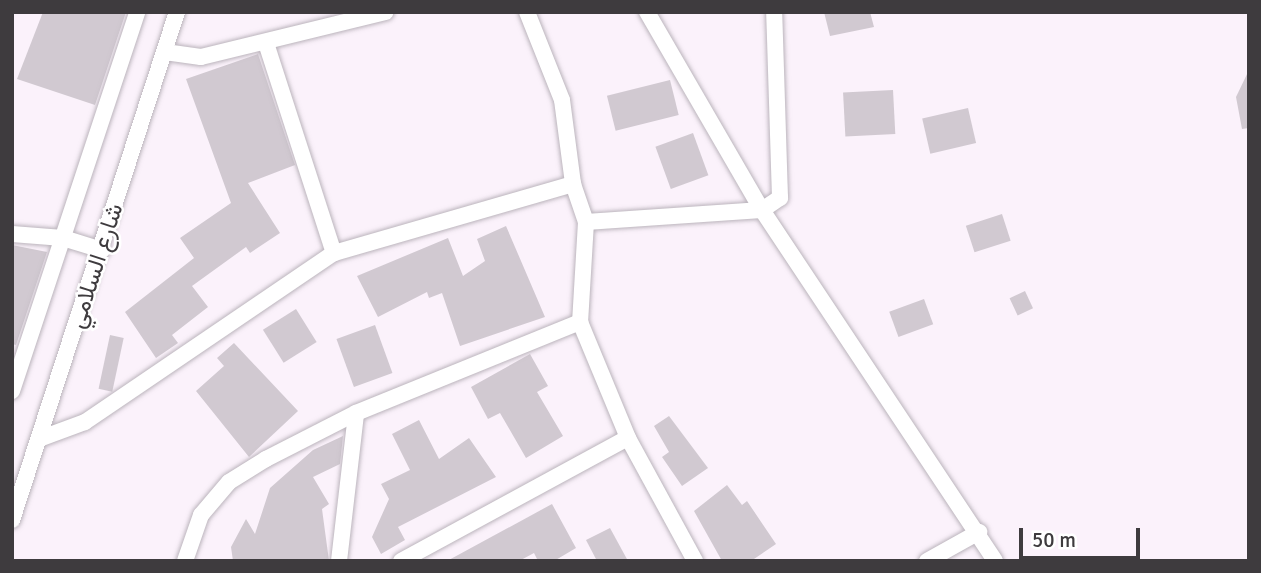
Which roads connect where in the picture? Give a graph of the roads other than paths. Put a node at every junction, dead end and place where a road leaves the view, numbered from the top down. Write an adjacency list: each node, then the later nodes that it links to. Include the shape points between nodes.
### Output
1 (137, 12): 13 (street, شارع السلامي)
2 (177, 12): 8 (street, شارع السلامي)
3 (386, 12): 7 (street)
4 (527, 12): 9 (street, via 562,100)
5 (647, 12): 10 (street)
6 (774, 12): 10 (street, via 782,118 780,198)
7 (266, 43): 8 (street, via 201,57); 15 (street)
8 (165, 52): 14 (street, شارع السلامي)
9 (573, 184): 11 (street); 15 (street)
10 (762, 210): 11 (street); 22 (street)
11 (586, 222): 16 (street)
12 (12, 234): 13 (street)
13 (63, 238): 14 (street); 17 (street, شارع السلامي)
14 (102, 250): 20 (street, شارع السلامي)
15 (334, 253): 20 (street, via 85,422)
16 (580, 322): 18 (street); 19 (street)
17 (12, 391)
18 (356, 413): 23 (street, via 229,482 201,515); 24 (street)
19 (628, 438): 25 (street); 26 (street)
20 (39, 439): 21 (street, شارع السلامي)
21 (12, 520)
22 (979, 532): 27 (street); 28 (street)
23 (186, 561)
24 (339, 561)
25 (401, 561)
26 (695, 561)
27 (927, 561)
28 (995, 561)

